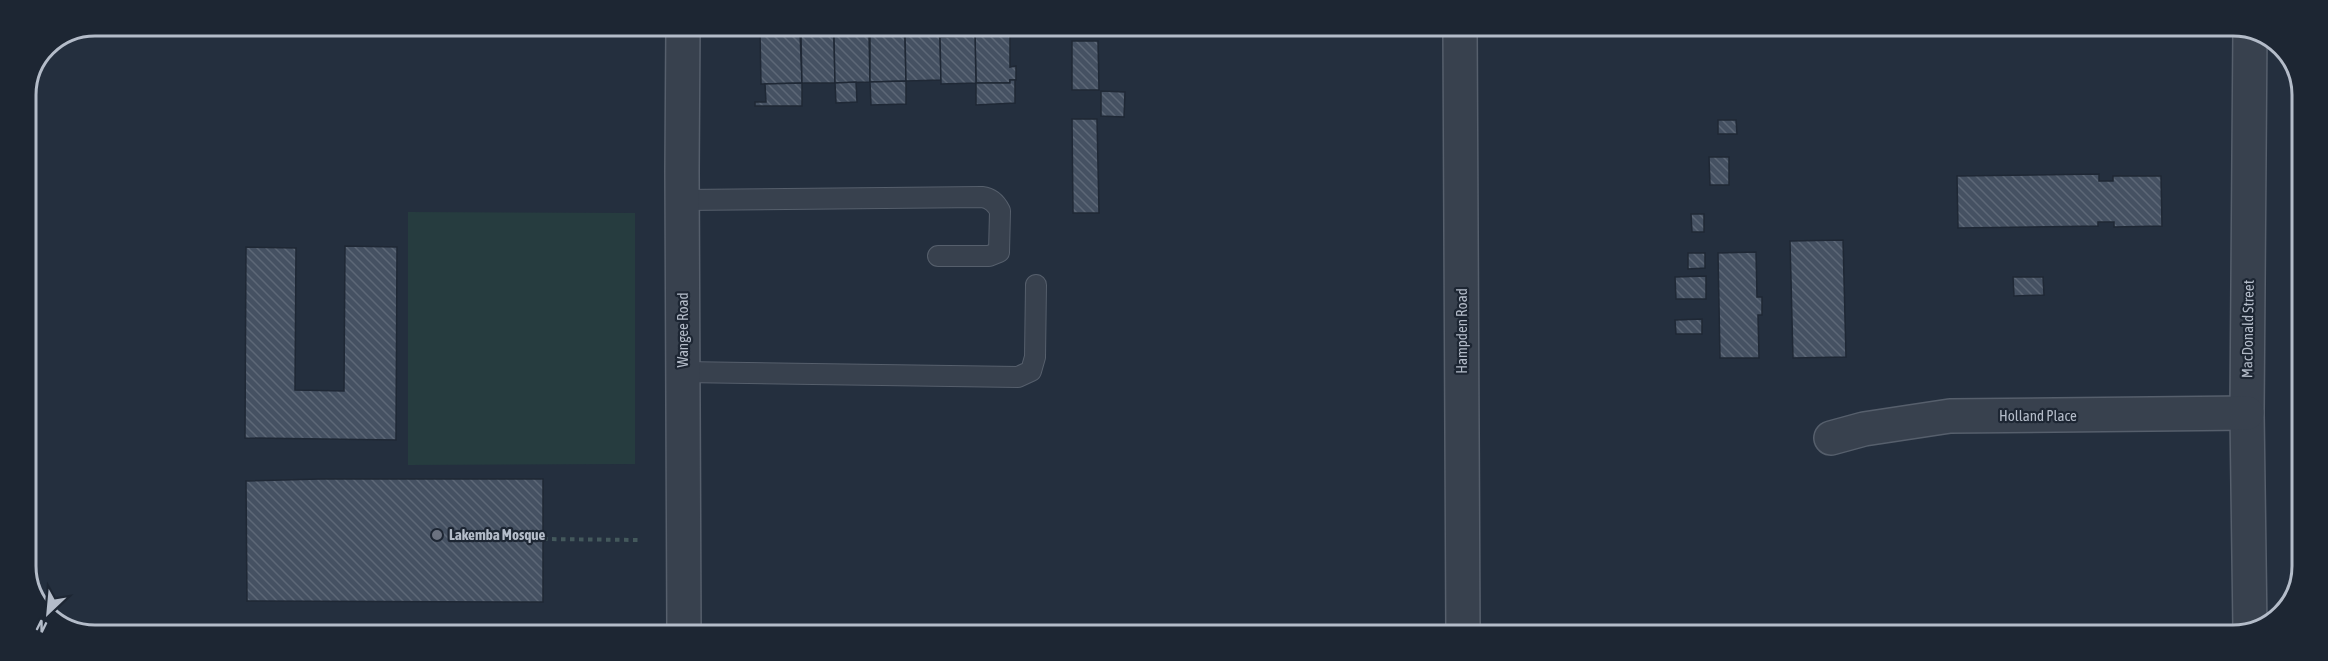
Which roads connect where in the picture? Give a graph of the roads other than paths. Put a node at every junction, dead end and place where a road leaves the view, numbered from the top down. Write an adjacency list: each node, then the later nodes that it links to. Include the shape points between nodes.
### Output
1 (683, 36): 4 (street, Wangee Road)
2 (1460, 36): 12 (street, Hampden Road)
3 (2250, 38): 8 (street, MacDonald Street)
4 (682, 200): 5 (lane, via 982,197 992,201 1000,211 999,252 989,256); 7 (street, Wangee Road)
5 (938, 256)
6 (1036, 285): 7 (lane, via 1035,357 1031,371 1018,377)
7 (683, 372): 11 (street, Wangee Road)
8 (2247, 413): 9 (street, Holland Place, via 1950,416); 10 (street, MacDonald Street)
9 (1831, 438)
10 (2250, 623)
11 (684, 625)
12 (1463, 625)

